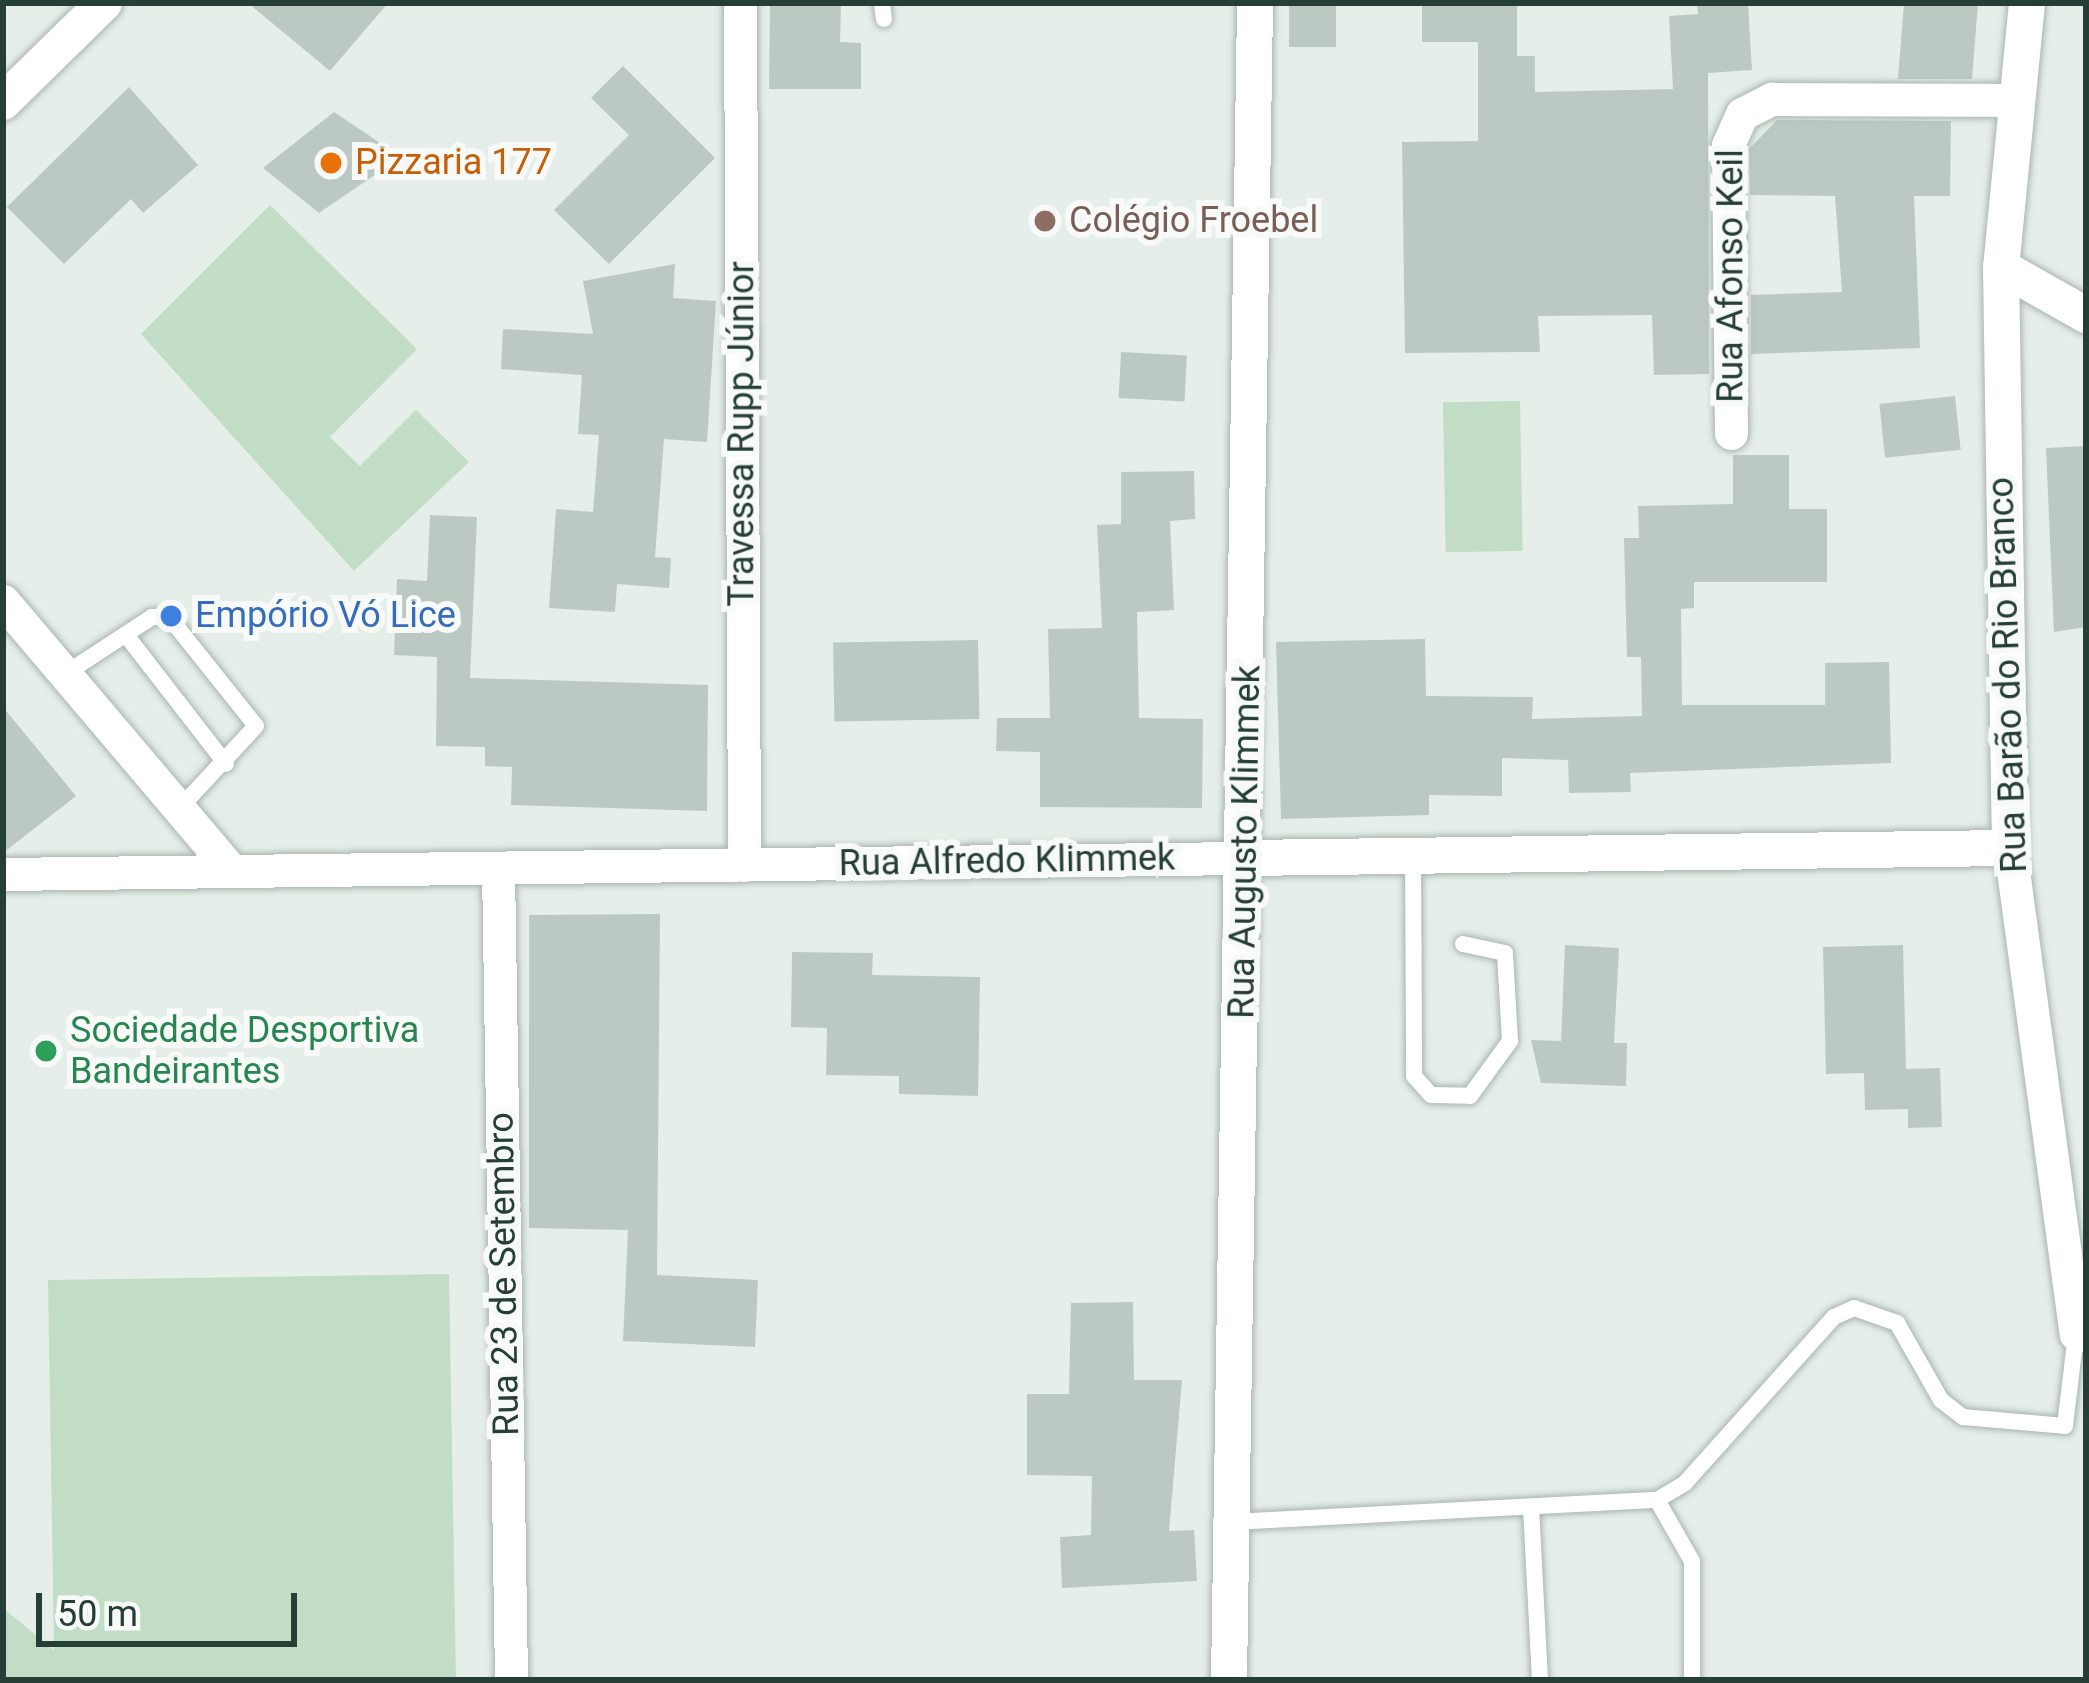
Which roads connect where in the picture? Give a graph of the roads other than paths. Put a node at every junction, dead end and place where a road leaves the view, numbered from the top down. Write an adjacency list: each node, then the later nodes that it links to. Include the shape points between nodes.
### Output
1 (104, 3): 6 (street)
2 (740, 3): 18 (street, Travessa Rupp Júnior)
3 (1255, 3): 17 (street, Rua Augusto Klimmek)
4 (2027, 3): 5 (street, Rua Barão do Rio Branco)
5 (2018, 100): 7 (street, Rua Barão do Rio Branco); 9 (street, Rua Afonso Keil, via 1772,99 1742,114 1728,145)
6 (3, 102)
7 (2002, 267): 8 (street); 15 (street, Rua Barão do Rio Branco)
8 (2086, 314)
9 (1731, 434)
10 (3, 602): 12 (street)
11 (126, 635): 12 (lane); 13 (lane); 13 (lane, via 169,617 254,719 255,735)
12 (64, 674): 14 (street)
13 (226, 764): 14 (lane)
14 (178, 809): 20 (street)
15 (2010, 848): 16 (street, Rua Alfredo Klimmek); 23 (street, Rua Barão do Rio Branco)
16 (1413, 856): 17 (street, Rua Alfredo Klimmek); 22 (lane, via 1414,1076 1431,1095 1471,1096 1510,1041 1505,953)
17 (1245, 858): 18 (street, Rua Alfredo Klimmek); 26 (street, Rua Augusto Klimmek)
18 (744, 865): 19 (street, Rua Alfredo Klimmek)
19 (498, 868): 20 (street, Rua Alfredo Klimmek); 27 (street, Rua 23 de Setembro)
20 (232, 871): 21 (street, Rua Alfredo Klimmek)
21 (3, 874)
22 (1463, 944)
23 (2081, 1335): 24 (lane, via 2071,1423 1982,1421 1941,1400 1897,1322 1854,1308 1834,1317 1685,1483)
24 (1657, 1500): 25 (lane); 30 (lane, via 1692,1561)
25 (1531, 1508): 26 (lane); 29 (lane)
26 (1232, 1522): 28 (street, Rua Augusto Klimmek)
27 (511, 1680)
28 (1229, 1680)
29 (1540, 1680)
30 (1692, 1680)

